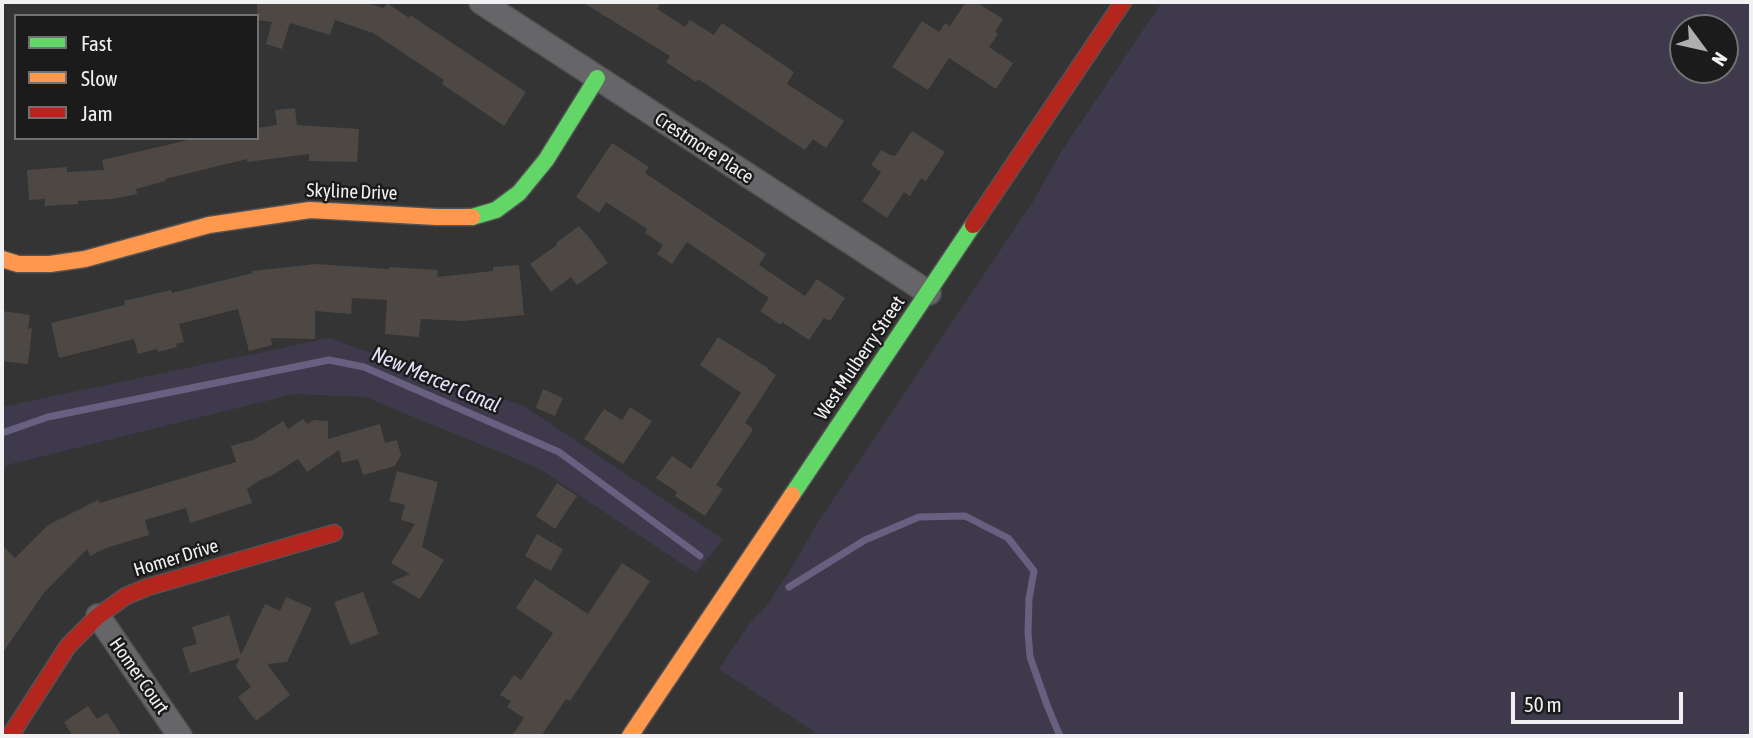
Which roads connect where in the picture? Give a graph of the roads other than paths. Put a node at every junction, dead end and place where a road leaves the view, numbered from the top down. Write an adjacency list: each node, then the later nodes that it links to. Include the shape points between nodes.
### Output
1 (481, 2): 3 (street, Crestmore Place)
2 (1123, 2): 5 (street, West Mulberry Street)
3 (597, 78): 4 (street, Skyline Drive, via 546,160 519,192 496,209 474,217 310,210 209,225 50,264); 5 (street, Crestmore Place)
4 (2, 259)
5 (929, 293): 10 (street, West Mulberry Street)
6 (334, 533): 7 (street, Homer Drive, via 148,587)
7 (98, 616): 8 (street, Homer Drive, via 68,646); 9 (street, Homer Court)
8 (10, 736)
9 (180, 736)
10 (630, 736)

